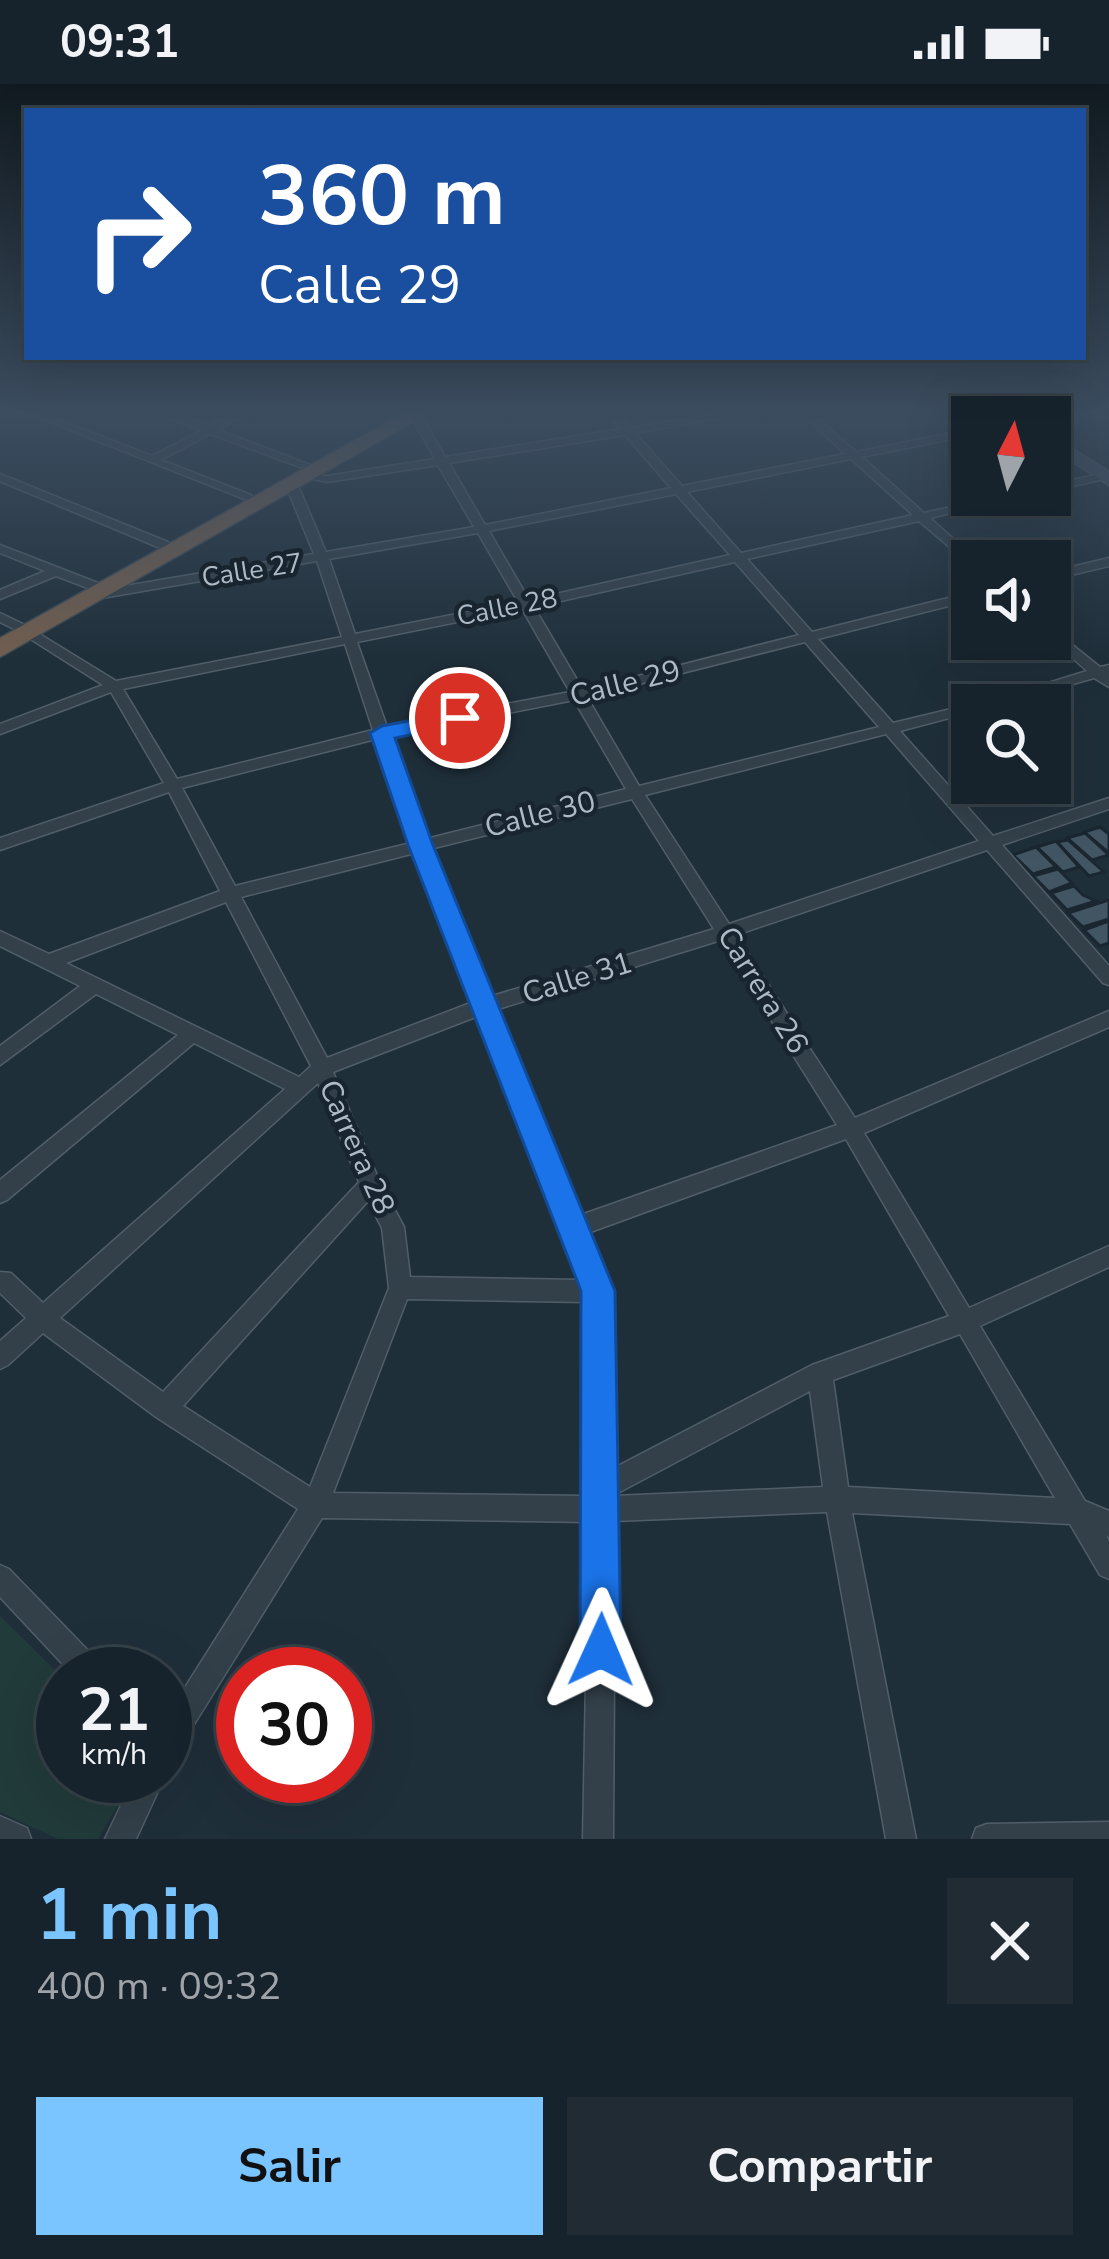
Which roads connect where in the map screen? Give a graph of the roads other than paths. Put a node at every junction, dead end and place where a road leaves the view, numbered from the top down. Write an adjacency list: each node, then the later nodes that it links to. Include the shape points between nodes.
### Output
1 (46, 496): 14 (street)
2 (244, 496): 9 (street)
3 (263, 496): 21 (highway)
4 (306, 496): 17 (street)
5 (465, 496): 12 (street, Carrera 26)
6 (638, 496): 12 (street, Calle 27)
7 (682, 496): 16 (street)
8 (897, 496): 11 (street)
9 (247, 497): 14 (highway)
10 (951, 510): 11 (street, Calle 28)
11 (921, 517): 13 (street); 16 (street, Calle 28)
12 (483, 529): 17 (street, Calle 27); 24 (street, Carrera 26)
13 (951, 543)
14 (164, 545): 21 (highway)
15 (2, 551): 19 (street)
16 (737, 557): 24 (street, Calle 28); 27 (street)
17 (322, 558): 21 (street, Calle 27); 26 (street)
18 (1109, 562): 20 (street)
19 (56, 571): 21 (street); 22 (street)
20 (1071, 571)
21 (94, 591): 25 (highway)
22 (0, 595)
23 (951, 601): 27 (street, Calle 29)
24 (528, 604): 26 (street, Calle 28); 33 (street, Carrera 26)
25 (11, 629): 29 (highway); 32 (street)
26 (346, 636): 32 (street, Calle 28); 37 (street)
27 (811, 637): 33 (street, Calle 29); 36 (street)
28 (1071, 648): 30 (street)
29 (0, 650)
30 (1105, 675): 31 (street)
31 (1068, 684)
32 (114, 686): 35 (street, Calle 28); 38 (street, Carrera 28)
33 (579, 695): 37 (street, Calle 29); 39 (street, Carrera 26)
34 (951, 714): 36 (street, Calle 30)
35 (0, 729)
36 (892, 731): 39 (street, Calle 30); 42 (street)
37 (382, 733): 38 (street, Calle 29); 43 (street)
38 (172, 785): 41 (street, Calle 29); 44 (street, Carrera 28)
39 (634, 790): 43 (street, Calle 30); 45 (street, Carrera 26)
40 (1109, 803): 42 (street, Calle 31)
41 (0, 844)
42 (987, 844): 45 (street, Calle 31); 48 (street)
43 (420, 845): 44 (street, Calle 30); 50 (street)
44 (230, 894): 47 (street, Calle 30); 54 (street, Carrera 28)
45 (726, 932): 50 (street, Calle 31); 56 (street, Carrera 26)
46 (5, 948): 47 (street)
47 (46, 963): 49 (street)
48 (1109, 978)
49 (93, 986): 52 (street); 53 (street)
50 (486, 1005): 54 (street, Calle 31); 59 (street)
51 (1109, 1019): 56 (street)
52 (193, 1034): 55 (street); 58 (street)
53 (0, 1057)
54 (322, 1068): 55 (street, Calle 31); 57 (street, Carrera 28)
55 (301, 1087): 64 (street, Calle 31)
56 (851, 1129): 59 (street); 65 (street, Carrera 26)
57 (370, 1184): 62 (street, Carrera 28, via 393,1227); 68 (street)
58 (0, 1193)
59 (573, 1228): 63 (street)
60 (1109, 1256): 65 (street)
61 (3, 1281): 64 (street)
62 (400, 1288): 63 (street); 71 (street, Carrera 28)
63 (598, 1291): 69 (street)
64 (43, 1319): 66 (street, Calle 31); 68 (street)
65 (964, 1321): 67 (street); 72 (street, Carrera 26)
66 (0, 1357)
67 (820, 1373): 69 (street); 70 (street)
68 (165, 1408): 71 (street)
69 (601, 1499): 70 (street); 71 (street); 83 (street)
70 (836, 1499): 72 (street); 84 (street)
71 (315, 1504): 77 (street, Carrera 28)
72 (1080, 1512): 73 (street); 74 (street, Carrera 26)
73 (1109, 1524)
74 (1109, 1566)
75 (0, 1578): 76 (street)
76 (65, 1647)
77 (192, 1701)
78 (137, 1803): 82 (street)
79 (0, 1831): 81 (street)
80 (1109, 1837): 85 (street)
81 (16, 1839)
82 (120, 1839)
83 (598, 1839)
84 (901, 1839)
85 (987, 1839)

